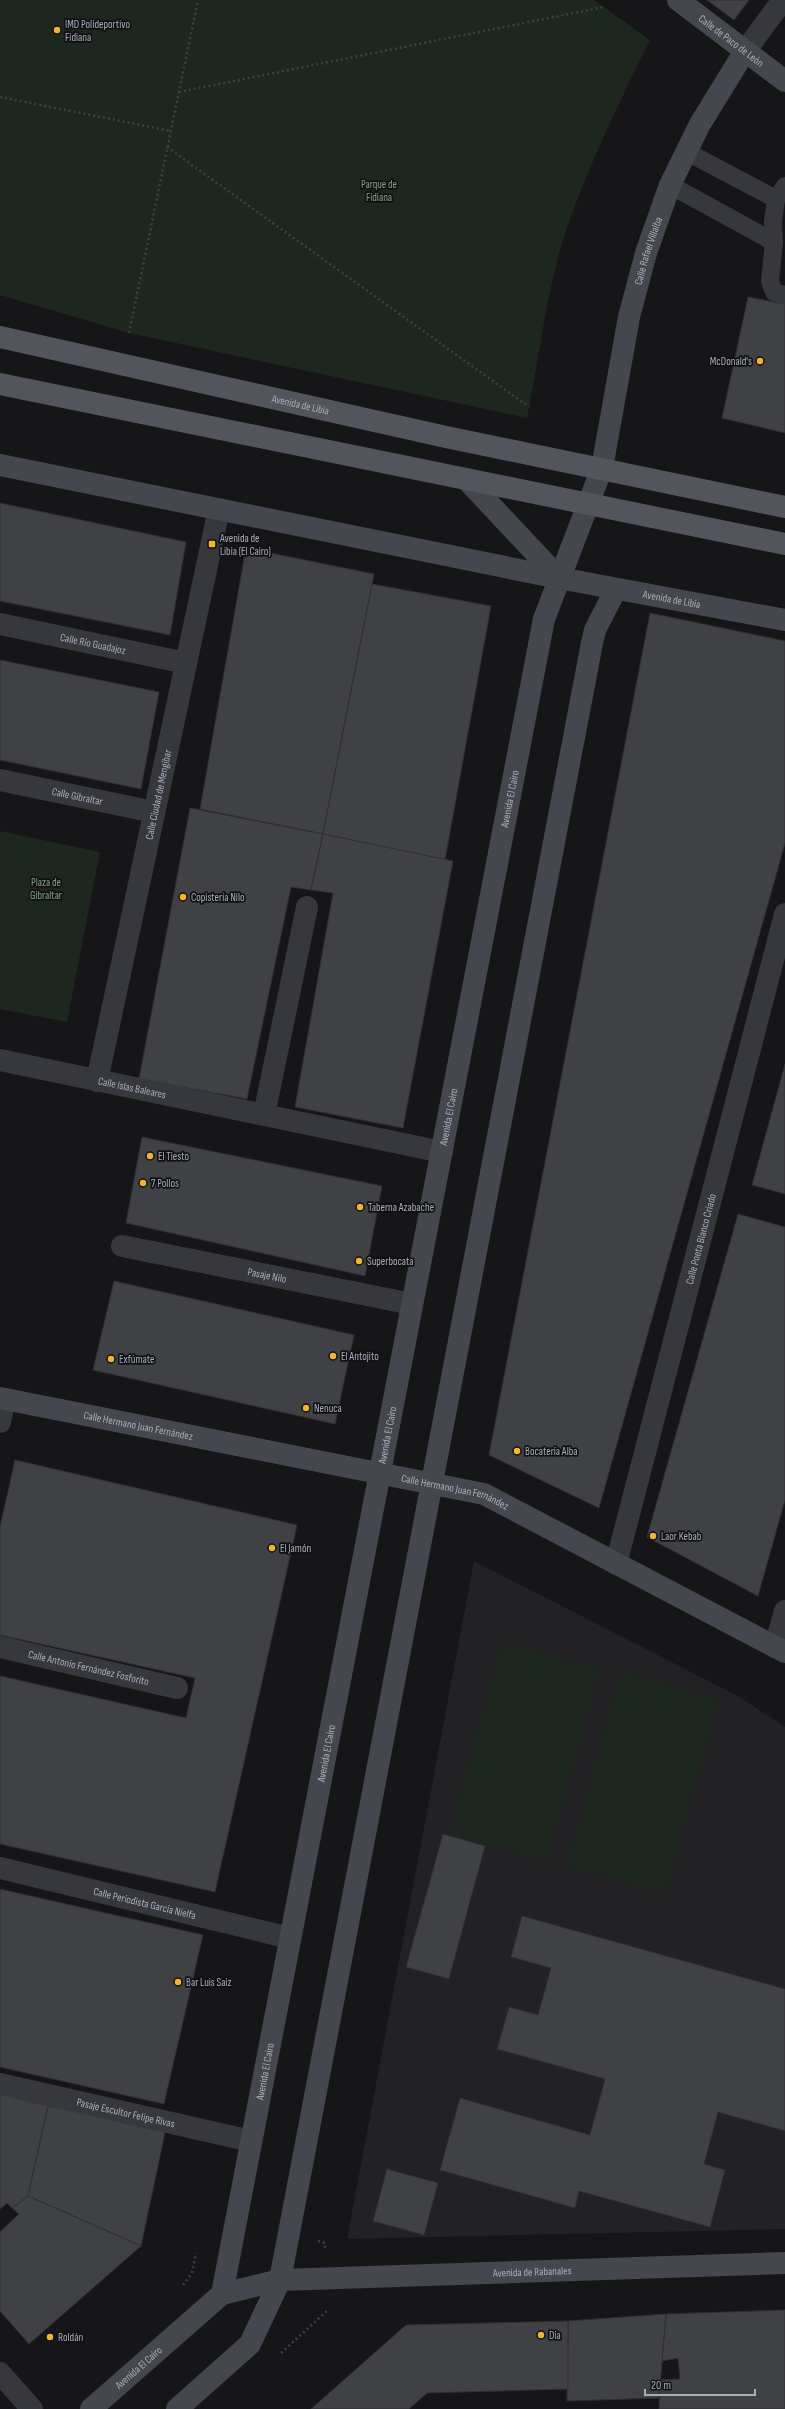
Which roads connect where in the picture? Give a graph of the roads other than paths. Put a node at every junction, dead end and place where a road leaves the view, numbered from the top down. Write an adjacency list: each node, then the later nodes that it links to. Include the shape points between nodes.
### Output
1 (678, 0): 3 (main road, Calle de Paco de León)
2 (783, 0): 3 (street)
3 (745, 51): 4 (main road, Calle de Paco de León); 5 (main road, Calle Rafael Villalba, via 700,124)
4 (785, 81)
5 (686, 152): 6 (main road, Calle Rafael Villalba); 7 (lane)
6 (670, 186): 8 (lane); 13 (main road, Calle Rafael Villalba, via 646,253 629,317)
7 (781, 193): 8 (lane, via 772,222)
8 (774, 242): 9 (lane, via 770,282 774,292)
9 (785, 295)
10 (0, 338): 13 (main road, Avenida de Libia, via 446,437)
11 (0, 384): 14 (main road)
12 (0, 465): 17 (main road, Avenida de Libia)
13 (602, 468): 15 (main road); 16 (main road, Avenida de Libia)
14 (466, 479): 15 (main road); 19 (main road)
15 (588, 503): 18 (main road); 19 (main road)
16 (785, 507)
17 (219, 509): 19 (main road, Avenida de Libia); 23 (street, Calle Ciudad de Mengíbar)
18 (785, 544)
19 (559, 578): 20 (main road, Avenida de Libia); 31 (main road, Avenida El Cairo, via 541,634)
20 (616, 589): 21 (main road, Avenida de Libia); 37 (main road, via 595,630 592,643)
21 (785, 620)
22 (0, 624): 23 (street, Calle Río Guadajoz)
23 (186, 663): 25 (street, Calle Ciudad de Mengíbar)
24 (0, 780): 25 (street, Calle Gibraltar)
25 (154, 812): 29 (street, Calle Ciudad de Mengíbar)
26 (308, 907): 30 (street)
27 (785, 914): 38 (street, Calle Poeta Blanco Criado)
28 (0, 1060): 29 (street, Calle Islas Baleares)
29 (97, 1081): 30 (street, Calle Islas Baleares)
30 (264, 1115): 31 (street, Calle Islas Baleares)
31 (442, 1152): 33 (main road, Avenida El Cairo)
32 (122, 1246): 33 (street, Pasaje Nilo)
33 (412, 1304): 36 (main road, Avenida El Cairo)
34 (3, 1398): 35 (street); 36 (main road, Calle Hermano Juan Fernández)
35 (0, 1422)
36 (380, 1474): 37 (main road, Calle Hermano Juan Fernández); 44 (main road, Avenida El Cairo)
37 (432, 1484): 38 (main road, Calle Hermano Juan Fernández, via 484,1494); 48 (main road)
38 (616, 1564): 41 (main road, Calle Hermano Juan Fernández)
39 (785, 1611): 41 (street)
40 (0, 1647): 42 (street, Calle Antonio Fernández Fosforito)
41 (780, 1649)
42 (178, 1688)
43 (0, 1868): 44 (street, Calle Periodista García Nielfa)
44 (290, 1938): 46 (main road, Avenida El Cairo)
45 (0, 2084): 46 (street, Pasaje Escultor Felipe Rivas)
46 (251, 2141): 49 (main road, Avenida El Cairo)
47 (785, 2263): 48 (main road, Avenida de Rabanales)
48 (280, 2280): 49 (main road, Avenida El Cairo); 53 (main road, via 250,2344)
49 (222, 2294): 52 (main road, Avenida El Cairo)
50 (0, 2373): 51 (street)
51 (32, 2409)
52 (91, 2409)
53 (177, 2409)

